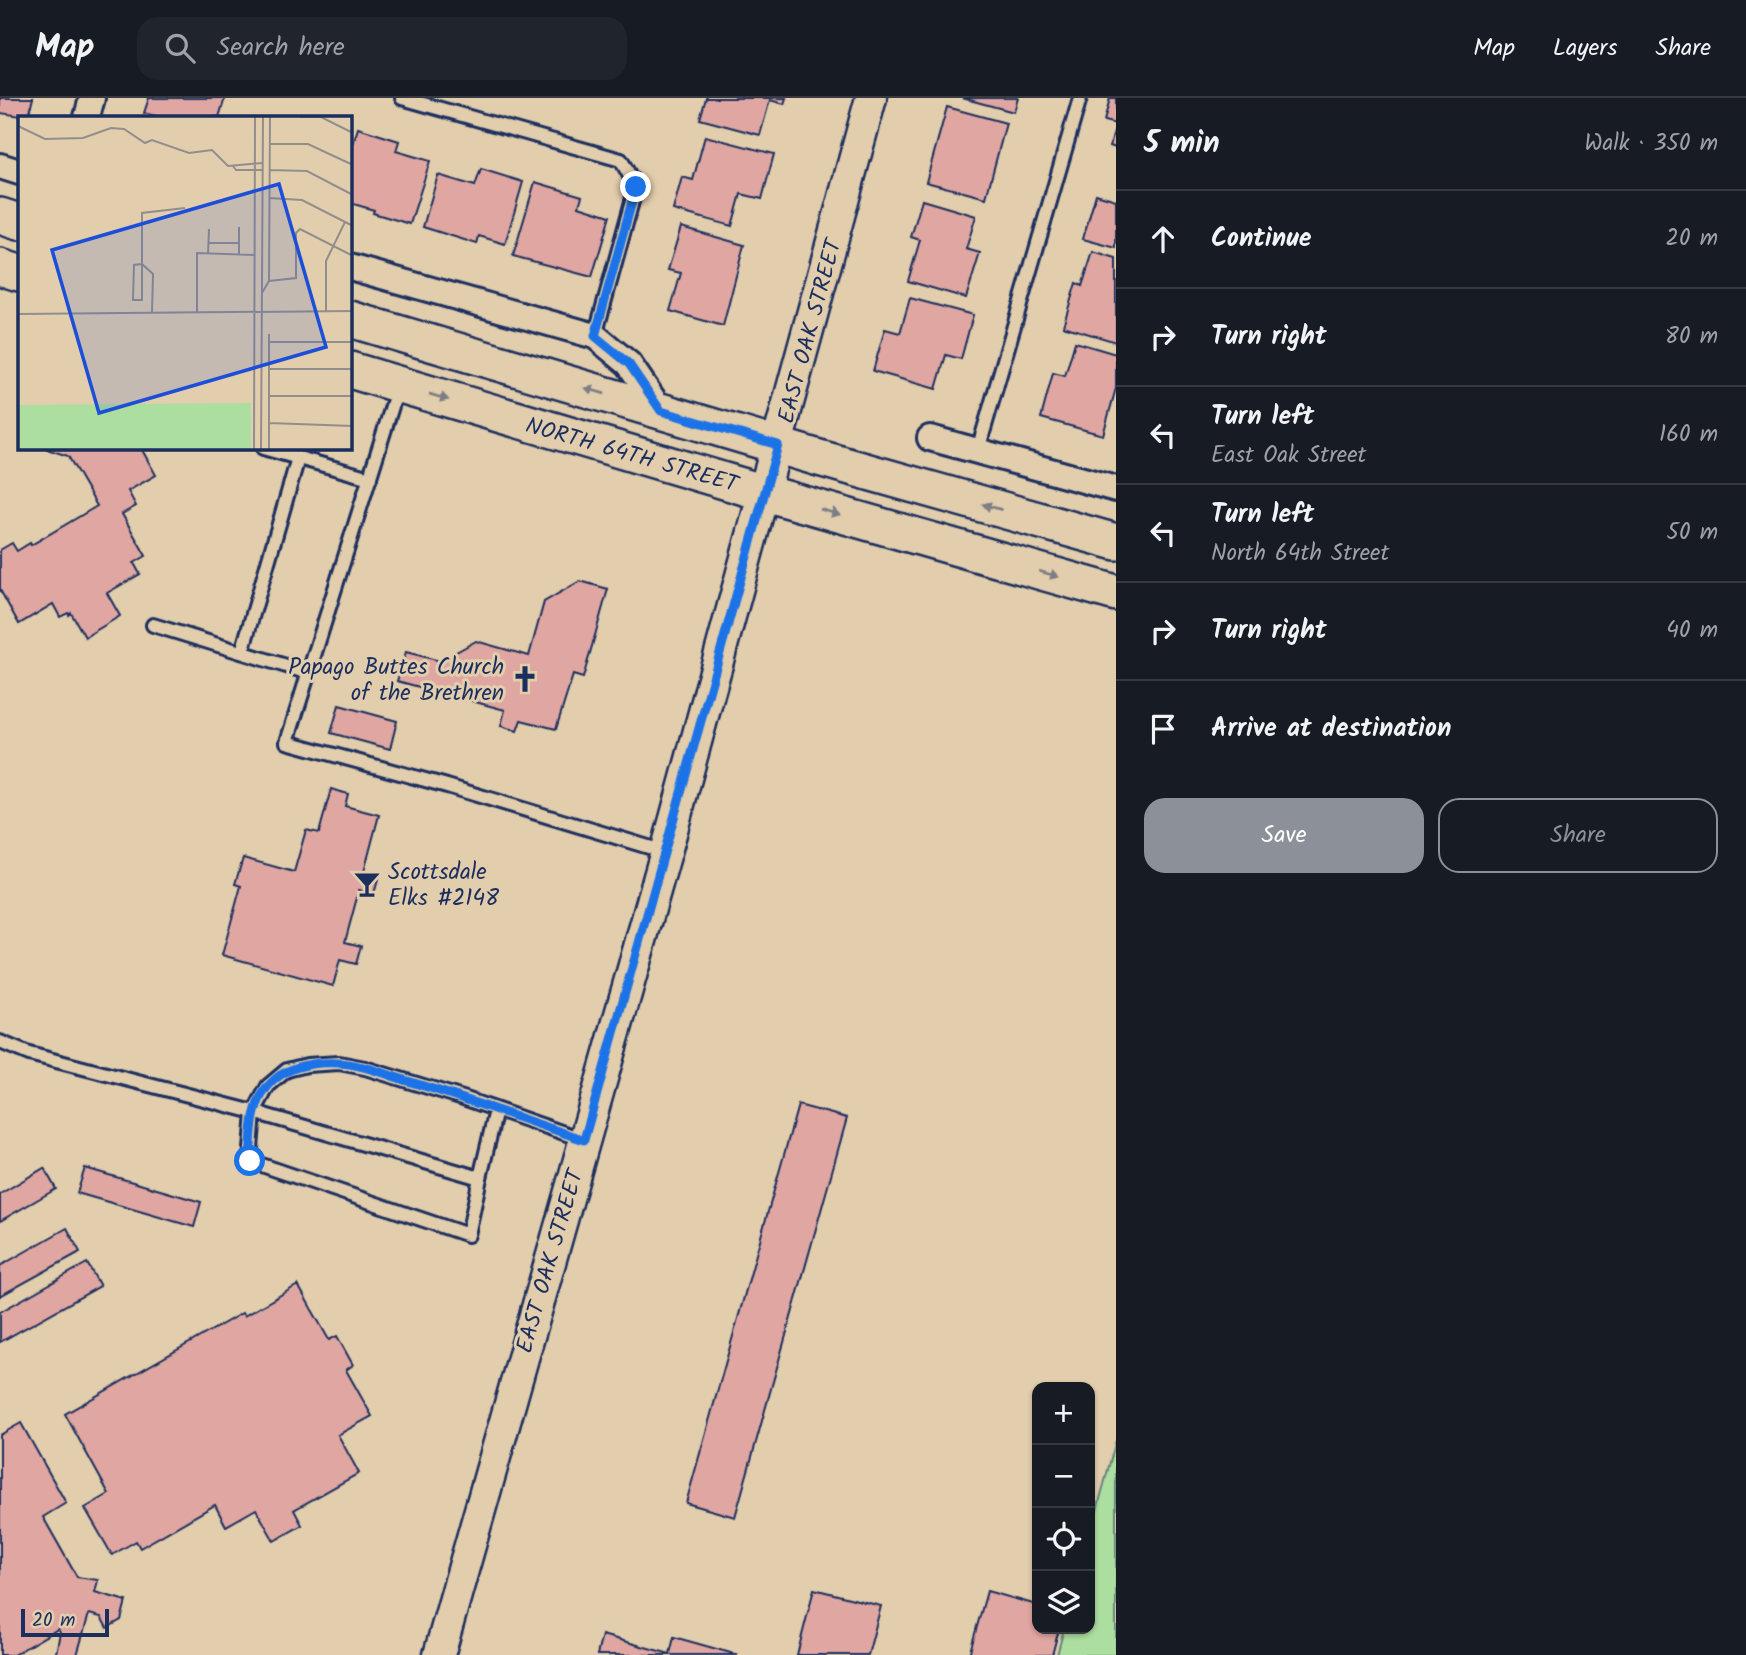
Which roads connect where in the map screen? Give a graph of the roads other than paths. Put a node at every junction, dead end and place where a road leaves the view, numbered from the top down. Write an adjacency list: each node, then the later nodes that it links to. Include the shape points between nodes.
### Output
1 (92, 98): 5 (street)
2 (402, 98): 14 (lane, via 621,160 636,187)
3 (871, 98): 19 (street, EAST OAK STREET)
4 (1080, 98): 21 (lane)
5 (87, 116)
6 (0, 166): 7 (street)
7 (18, 172)
8 (0, 216): 9 (main road)
9 (18, 222)
10 (0, 267): 12 (main road)
11 (352, 268): 14 (street)
12 (18, 273)
13 (352, 320): 17 (main road, one-way to 13)
14 (595, 336): 17 (street, via 629,364)
15 (352, 371): 16 (main road, NORTH 64TH STREET)
16 (399, 385): 23 (lane); 25 (main road, NORTH 64TH STREET, one-way to 25)
17 (661, 411): 19 (main road)
18 (930, 438): 21 (street)
19 (778, 445): 25 (street, EAST OAK STREET); 26 (main road, one-way to 19)
20 (270, 450): 22 (lane)
21 (978, 450): 24 (street)
22 (298, 458): 23 (lane); 29 (lane)
23 (370, 478): 30 (lane)
24 (1116, 489)
25 (765, 493): 27 (main road, NORTH 64TH STREET, one-way to 27); 31 (street, EAST OAK STREET)
26 (1116, 542)
27 (1116, 593)
28 (153, 625): 29 (lane)
29 (242, 652): 30 (lane)
30 (309, 673): 31 (lane, via 287,743)
31 (666, 852): 35 (street, EAST OAK STREET)
32 (0, 1042): 34 (lane, via 29,1054)
33 (496, 1110): 34 (lane, via 339,1063 287,1070 268,1086); 35 (lane); 36 (lane)
34 (254, 1112): 36 (lane); 36 (lane, via 250,1161 468,1235)
35 (584, 1140): 37 (street, EAST OAK STREET)
36 (480, 1178)
37 (439, 1655)

